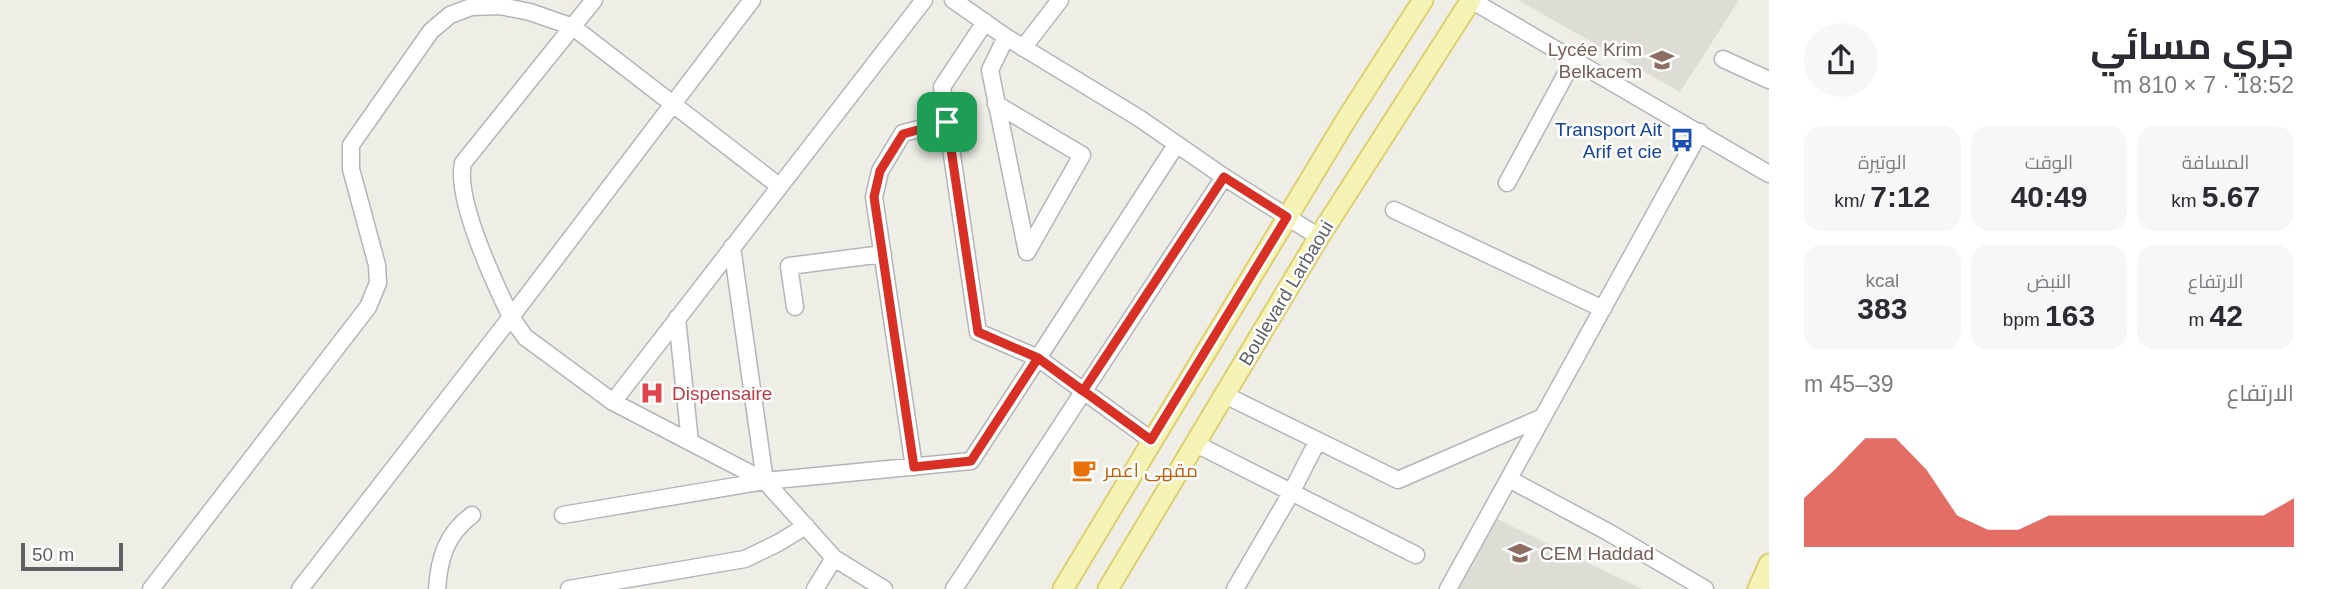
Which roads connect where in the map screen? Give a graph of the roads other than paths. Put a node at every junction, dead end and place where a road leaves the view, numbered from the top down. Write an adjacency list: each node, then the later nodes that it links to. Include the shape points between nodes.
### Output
1 (594, 0): 9 (street)
2 (752, 0): 16 (street)
3 (924, 0): 23 (street)
4 (953, 0): 8 (street)
5 (1060, 0): 11 (street)
6 (1423, 0): 25 (main road, Boulevard Larbaoui)
7 (1471, 0): 12 (street); 26 (main road, Boulevard Larbaoui)
8 (985, 22): 10 (street); 17 (street, via 942,87)
9 (573, 27): 16 (street); 31 (street, via 463,163 460,176 491,276); 53 (street, via 500,6 471,7 450,15 431,31 351,145 351,169 377,265 378,283 368,307)
10 (1006, 37): 11 (street); 15 (street, via 990,70)
11 (1023, 48): 19 (street)
12 (1574, 59): 18 (street); 22 (street)
13 (1723, 59): 14 (street)
14 (1769, 80)
15 (996, 104): 15 (street, via 1018,212 1027,252 1082,155)
16 (672, 105): 23 (street); 31 (street)
17 (947, 122): 28 (street, via 903,134 880,171 874,197); 33 (street, via 978,332)
18 (1700, 132): 20 (street); 30 (street)
19 (1176, 145): 21 (street); 33 (street)
20 (1769, 174)
21 (1224, 177): 25 (street); 34 (street)
22 (1507, 183)
23 (779, 186): 27 (street)
24 (1394, 210): 30 (street)
25 (1287, 217): 26 (street); 38 (main road, Boulevard Larbaoui)
26 (1319, 237): 35 (main road, Boulevard Larbaoui)
27 (732, 247): 32 (street); 44 (street)
28 (883, 254): 29 (street, via 789,266); 42 (street)
29 (795, 307)
30 (1603, 309): 37 (street)
31 (510, 317): 36 (street, via 525,337); 54 (street)
32 (677, 318): 36 (street); 39 (street)
33 (1038, 358): 34 (street); 42 (street, via 971,461)
34 (1083, 391): 38 (street); 59 (street)
35 (1225, 395): 40 (street); 41 (main road, Boulevard Larbaoui)
36 (613, 401): 39 (street)
37 (1543, 416): 40 (street, via 1398,480); 43 (street)
38 (1151, 440): 60 (main road, Boulevard Larbaoui)
39 (690, 442): 44 (street)
40 (1317, 442): 45 (street)
41 (1196, 444): 45 (street); 52 (main road, Boulevard Larbaoui)
42 (914, 467): 44 (street)
43 (1509, 479): 62 (street); 63 (street)
44 (765, 481): 47 (street); 48 (street)
45 (1292, 493): 49 (street); 61 (street)
46 (472, 515): 55 (street, via 442,552)
47 (563, 515)
48 (806, 526): 50 (street); 56 (street, via 745,559)
49 (1416, 555)
50 (834, 558): 57 (street); 58 (street)
51 (1769, 564): 64 (main road)
52 (1113, 588)
53 (151, 589)
54 (300, 589)
55 (436, 589)
56 (569, 589)
57 (816, 589)
58 (884, 589)
59 (954, 589)
60 (1063, 589)
61 (1235, 589)
62 (1448, 589)
63 (1705, 589)
64 (1758, 589)

